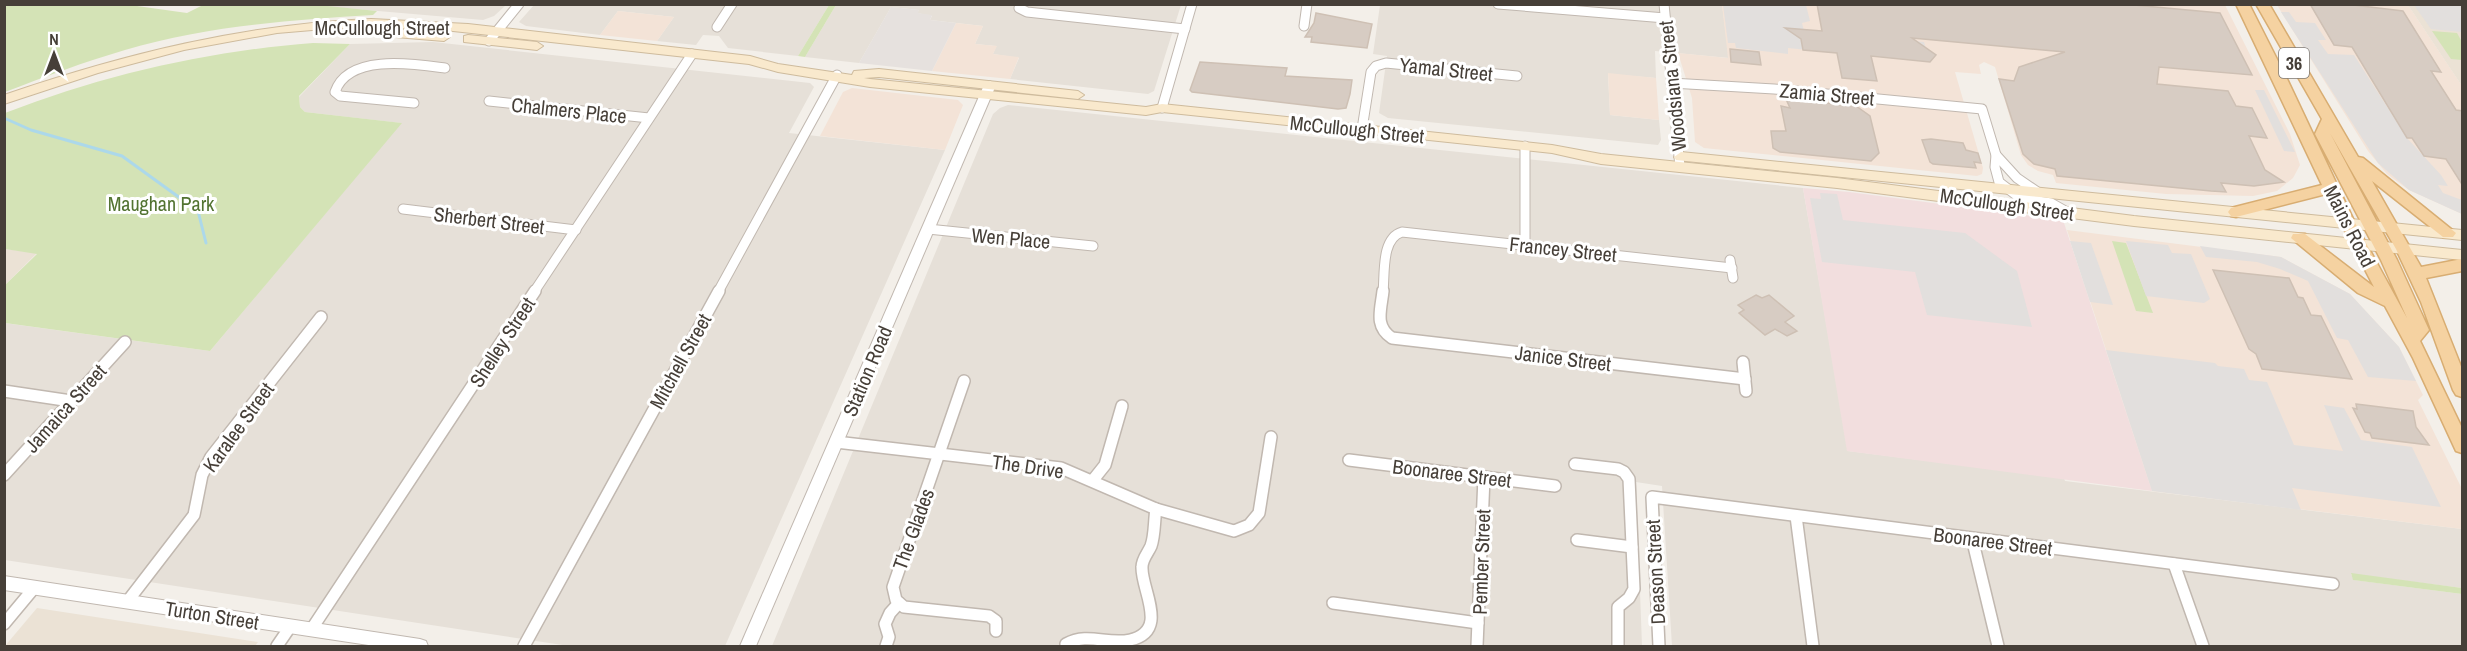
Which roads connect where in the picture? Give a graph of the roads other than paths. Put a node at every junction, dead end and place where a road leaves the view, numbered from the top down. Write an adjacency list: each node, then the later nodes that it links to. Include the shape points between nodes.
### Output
1 (519, 4): 14 (street)
2 (732, 4): 12 (street)
3 (1192, 4): 13 (street)
4 (1307, 4): 11 (street)
5 (1498, 4): 10 (street)
6 (1664, 4): 10 (street, Woodsiana Street)
7 (2242, 4): 33 (main road, Mains Road / 36)
8 (2262, 4): 27 (main road, Mains Road / 36)
9 (1018, 8): 13 (street)
10 (1665, 18): 19 (street, Woodsiana Street)
11 (1304, 26)
12 (717, 27)
13 (1185, 29): 25 (street)
14 (493, 36): 15 (main road, McCullough Street); 21 (main road, McCullough Street, via 370,23 256,33 137,57); 24 (main road, McCullough Street, via 374,32 271,37 222,44 115,69)
15 (689, 58): 17 (main road, McCullough Street, via 745,69 767,66); 26 (street, Shelley Street)
16 (445, 68): 23 (street, via 394,63 353,70 334,94)
17 (837, 75): 20 (main road, McCullough Street, via 870,83); 97 (street, Mitchell Street)
18 (1517, 76): 28 (street, Yamal Street, via 1386,63 1376,66 1371,72)
19 (1671, 84): 30 (street, Zamia Street, via 1982,108); 32 (street, Woodsiana Street)
20 (988, 90): 25 (main road, McCullough Street, via 1146,111); 42 (street, Station Road)
21 (4, 100)
22 (489, 101): 26 (street, Chalmers Place)
23 (414, 103)
24 (4, 107)
25 (1162, 108): 28 (main road, McCullough Street)
26 (649, 118): 43 (street, Shelley Street)
27 (2328, 121): 31 (main road, Mains Road / 36); 40 (main road, via 2322,134)
28 (1362, 129): 29 (main road, McCullough Street)
29 (1525, 146): 32 (main road, McCullough Street, via 1601,159); 47 (street)
30 (1996, 155): 34 (street, via 1998,177); 35 (street, via 2017,178)
31 (2350, 156): 41 (main road, Mains Road / 36); 44 (main road)
32 (1679, 162): 34 (main road, McCullough Street); 38 (main road, McCullough Street)
33 (2330, 187): 37 (main road); 39 (main road, Mains Road / 36)
34 (2007, 190): 35 (main road, McCullough Street); 38 (street)
35 (2039, 193): 37 (main road, McCullough Street)
36 (403, 209): 43 (street, Sherbert Street)
37 (2236, 212): 39 (main road, McCullough Street)
38 (2068, 213): 45 (main road, McCullough Street)
39 (2347, 223): 40 (main road, McCullough Street); 46 (main road, Mains Road / 36)
40 (2370, 225): 41 (main road, McCullough Street); 49 (main road)
41 (2393, 228): 44 (main road, McCullough Street); 50 (main road, Mains Road / 36)
42 (928, 229): 48 (street, Wen Place); 67 (street, Station Road)
43 (576, 230): 92 (street, Shelley Street)
44 (2455, 234)
45 (2299, 238): 46 (main road, McCullough Street); 55 (main road, via 2364,289)
46 (2357, 244): 49 (main road, McCullough Street); 55 (main road, Mains Road / 36)
47 (1526, 245): 53 (street, Francey Street); 57 (street, Francey Street, via 1395,234 1388,242 1380,325)
48 (1094, 246)
49 (2381, 246): 50 (main road, McCullough Street); 58 (main road, via 2421,330)
50 (2404, 249): 51 (main road, McCullough Street); 54 (main road, Mains Road / 36)
51 (2463, 255)
52 (2463, 265): 54 (main road)
53 (1732, 269)
54 (2417, 274): 62 (main road, Mains Road / 36)
55 (2390, 302): 58 (main road, Mains Road / 36)
56 (321, 317): 86 (street, Karalee Street, via 211,457 202,475 194,515)
57 (1383, 332): 60 (street, Janice Street, via 1392,338 1745,385)
58 (2411, 340): 68 (main road, Mains Road / 36)
59 (125, 342): 64 (street, Jamaica Street)
60 (1743, 362)
61 (964, 381): 69 (street, The Glades)
62 (2463, 390)
63 (4, 391): 64 (street)
64 (71, 401): 72 (street, Jamaica Street)
65 (1122, 406): 74 (street, via 1106,465)
66 (1270, 438): 77 (street, The Drive, via 1259,513 1246,528 1217,528)
67 (836, 442): 69 (street, The Drive); 98 (street, Station Road)
68 (2463, 446)
69 (940, 455): 74 (street, The Drive, via 1062,468); 87 (street, The Glades, via 893,587)
70 (1349, 460): 73 (street, Boonaree Street)
71 (1575, 464): 81 (street, via 1618,469 1629,479)
72 (4, 475)
73 (1484, 477): 75 (street, Boonaree Street); 89 (street, Pember Street)
74 (1093, 480): 77 (street, The Drive)
75 (1556, 486)
76 (1652, 497): 78 (street, Boonaree Street); 102 (street, Deason Street)
77 (1156, 509): 94 (street, via 1153,539 1142,567 1152,608 1149,626 1138,637 1119,641 1084,636)
78 (1796, 516): 79 (street, Boonaree Street); 103 (street)
79 (1972, 538): 82 (street, Boonaree Street); 104 (street)
80 (1577, 540): 81 (street)
81 (1632, 547): 101 (street, via 1634,589 1618,607)
82 (2174, 564): 84 (street, Boonaree Street); 105 (street)
83 (4, 583): 85 (street, Turton Street)
84 (2333, 585)
85 (34, 588): 86 (street, Turton Street); 90 (street)
86 (128, 602): 91 (street, Turton Street)
87 (899, 603): 93 (street, via 920,611 989,616 996,621); 99 (street, via 885,624 889,637)
88 (1333, 603): 89 (street)
89 (1478, 623): 100 (street, Pember Street)
90 (4, 624)
91 (290, 627): 92 (street, Turton Street); 95 (street)
92 (311, 630): 96 (street, Turton Street)
93 (996, 631)
94 (1066, 644)
95 (277, 646)
96 (420, 646)
97 (524, 646)
98 (748, 646)
99 (886, 646)
100 (1477, 646)
101 (1618, 646)
102 (1659, 646)
103 (1813, 646)
104 (1998, 646)
105 (2203, 646)

